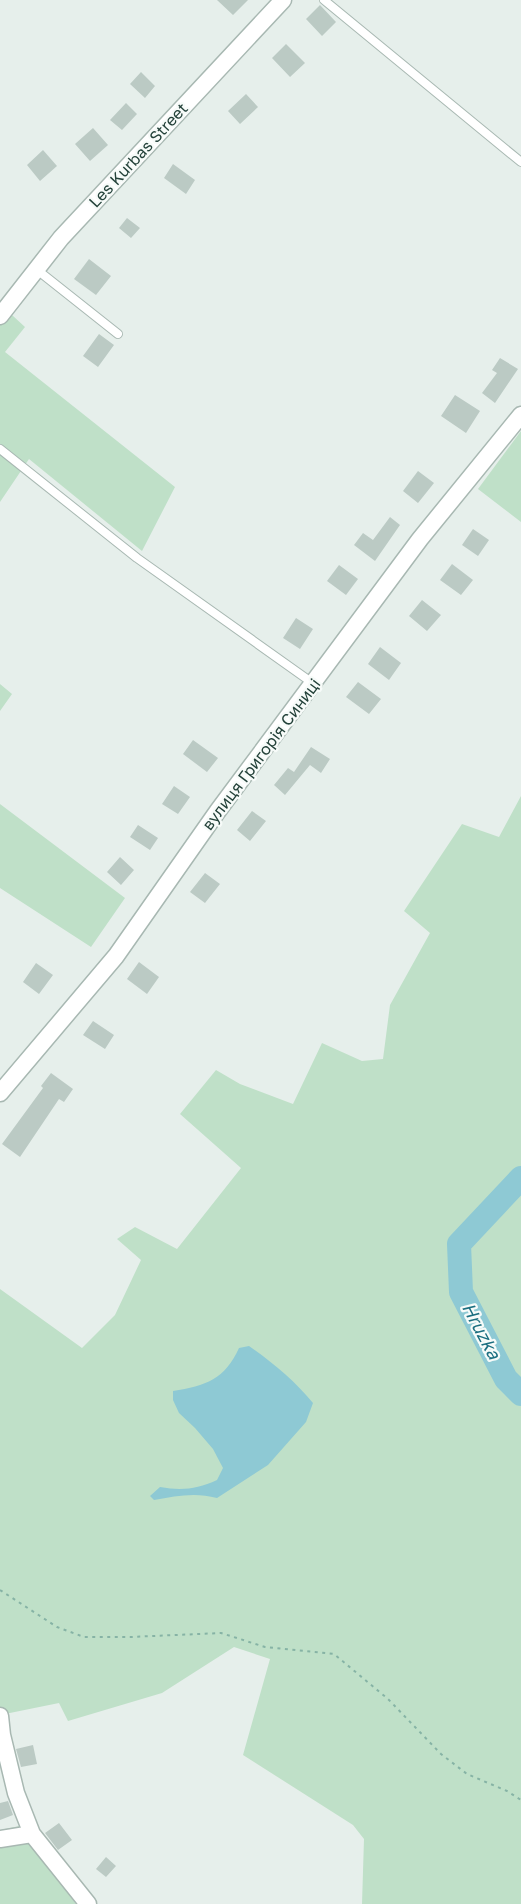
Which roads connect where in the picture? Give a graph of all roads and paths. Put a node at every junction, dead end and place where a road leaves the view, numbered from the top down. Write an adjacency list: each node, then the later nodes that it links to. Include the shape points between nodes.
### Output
1 (283, 0): 4 (street, Les Kurbas Street, via 69,229)
2 (324, 0): 3 (lane)
3 (521, 162)
4 (36, 270): 5 (street, Les Kurbas Street); 6 (lane)
5 (0, 316)
6 (118, 334)
7 (521, 416): 9 (street, вулиця Григорія Синиці, via 420,539)
8 (0, 449): 9 (lane, via 137,558)
9 (314, 684): 10 (street, вулиця Григорія Синиці, via 217,812 116,956)
10 (0, 1093)
11 (0, 1590): 13 (path, via 57,1627 84,1637 221,1633 265,1647 334,1654 388,1699 441,1754 467,1774)
12 (0, 1716): 14 (street, via 16,1793)
13 (521, 1800)
14 (32, 1834): 15 (street); 16 (street)
15 (0, 1839)
16 (88, 1904)

